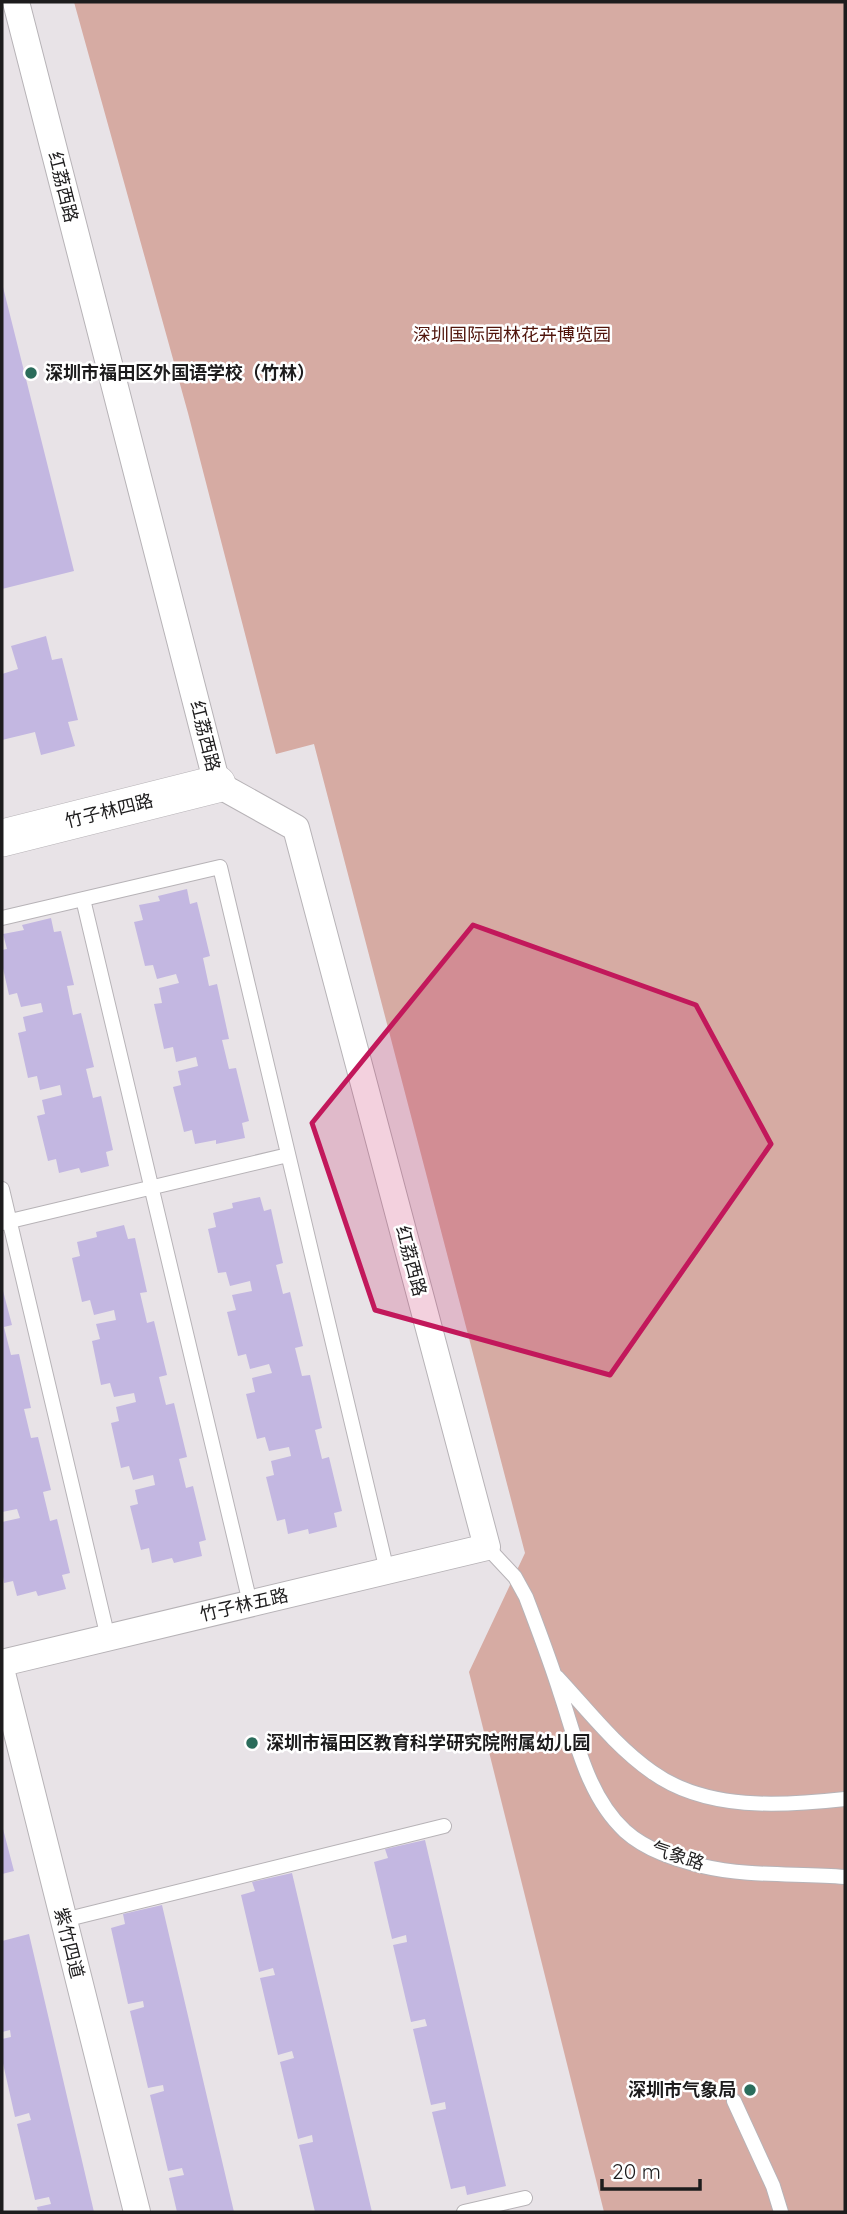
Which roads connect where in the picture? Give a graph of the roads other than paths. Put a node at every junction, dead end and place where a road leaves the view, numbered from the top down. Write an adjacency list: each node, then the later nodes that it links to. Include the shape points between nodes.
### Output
1 (16, 2): 2 (street, 红荔西路)
2 (217, 784): 3 (street, 竹子林四路); 10 (street, 红荔西路, via 296,828)
3 (2, 838)
4 (83, 899): 5 (lane); 6 (lane, via 220,867); 7 (lane)
5 (2, 918)
6 (288, 1155): 7 (lane); 11 (lane)
7 (152, 1188): 9 (lane); 12 (lane)
8 (2, 1189): 9 (lane)
9 (6, 1222): 13 (lane)
10 (487, 1547): 11 (street, 竹子林五路); 16 (lane, 气象路, via 515,1577 526,1597)
11 (387, 1571): 12 (street, 竹子林五路)
12 (250, 1603): 13 (street, 竹子林五路)
13 (108, 1638): 14 (street, 竹子林五路)
14 (2, 1663)
15 (2, 1673): 20 (street, 紫竹四道)
16 (554, 1674): 17 (lane, via 619,1745 677,1787 710,1798 749,1802); 19 (lane, 气象路, via 588,1776 605,1808 646,1846 704,1866)
17 (845, 1799)
18 (444, 1826): 20 (lane)
19 (845, 1877)
20 (64, 1920): 23 (street, 紫竹四道)
21 (734, 2101): 25 (lane)
22 (525, 2198): 24 (lane)
23 (137, 2212)
24 (464, 2212)
25 (781, 2212)

